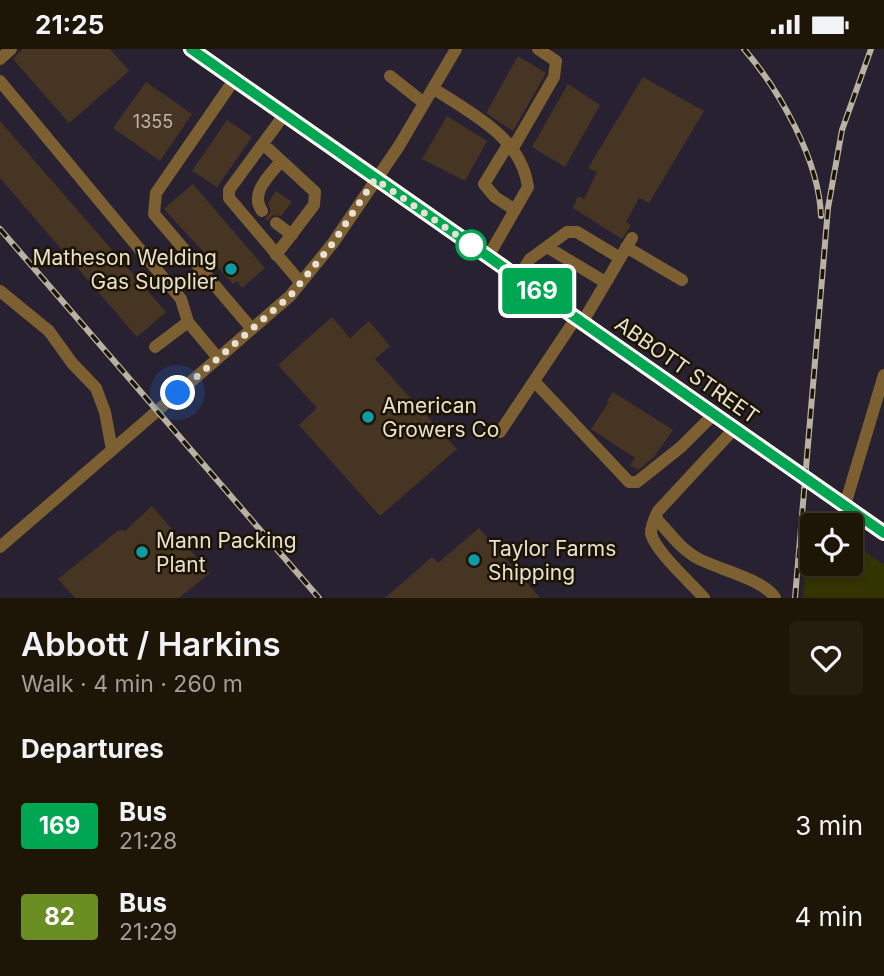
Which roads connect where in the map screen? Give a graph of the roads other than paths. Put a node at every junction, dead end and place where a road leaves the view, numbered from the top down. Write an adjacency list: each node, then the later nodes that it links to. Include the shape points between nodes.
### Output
1 (11, 49): 5 (street)
2 (191, 49): 7 (main road, ABBOTT STREET)
3 (456, 49): 9 (street)
4 (538, 49): 13 (street, via 556,61 555,77)
5 (0, 59)
6 (390, 76): 10 (street)
7 (234, 80): 11 (main road, ABBOTT STREET); 31 (street, via 156,193 153,214)
8 (0, 81): 30 (street, via 181,299)
9 (433, 88): 10 (street); 13 (street)
10 (424, 103): 15 (street)
11 (284, 115): 12 (street); 15 (main road, ABBOTT STREET)
12 (263, 144): 14 (street); 22 (street, via 229,190 229,198)
13 (511, 145): 16 (street, via 528,187); 16 (street, via 484,184)
14 (281, 161): 17 (street, via 258,194); 19 (street, via 315,192 314,205)
15 (375, 179): 23 (main road, ABBOTT STREET); 27 (street)
16 (515, 210): 23 (street)
17 (262, 211)
18 (276, 223): 19 (street)
19 (292, 235): 22 (street)
20 (548, 247): 21 (street, via 567,232 577,232); 24 (street, via 530,258); 26 (street)
21 (626, 248): 25 (street); 26 (street)
22 (276, 255): 27 (street)
23 (488, 257): 24 (main road, ABBOTT STREET)
24 (518, 278): 29 (main road, ABBOTT STREET)
25 (682, 280)
26 (606, 282): 29 (street)
27 (301, 283): 31 (street)
28 (0, 291): 41 (street, via 49,331 96,389)
29 (579, 320): 35 (street); 36 (main road, ABBOTT STREET)
30 (188, 322): 32 (street); 33 (street)
31 (252, 329): 33 (street)
32 (155, 347)
33 (218, 358): 41 (street)
34 (884, 376): 37 (street)
35 (534, 381): 36 (street, via 629,482 637,482 681,447); 40 (street)
36 (714, 414): 39 (main road, ABBOTT STREET)
37 (870, 420): 38 (street); 42 (street)
38 (884, 426)
39 (735, 428): 42 (main road, ABBOTT STREET); 43 (street)
40 (500, 432)
41 (112, 450): 45 (street)
42 (845, 505): 44 (main road, ABBOTT STREET)
43 (655, 517): 46 (street, via 651,534 657,546); 47 (street, via 698,558 772,591)
44 (884, 533)
45 (0, 547)
46 (705, 598)
47 (775, 598)

